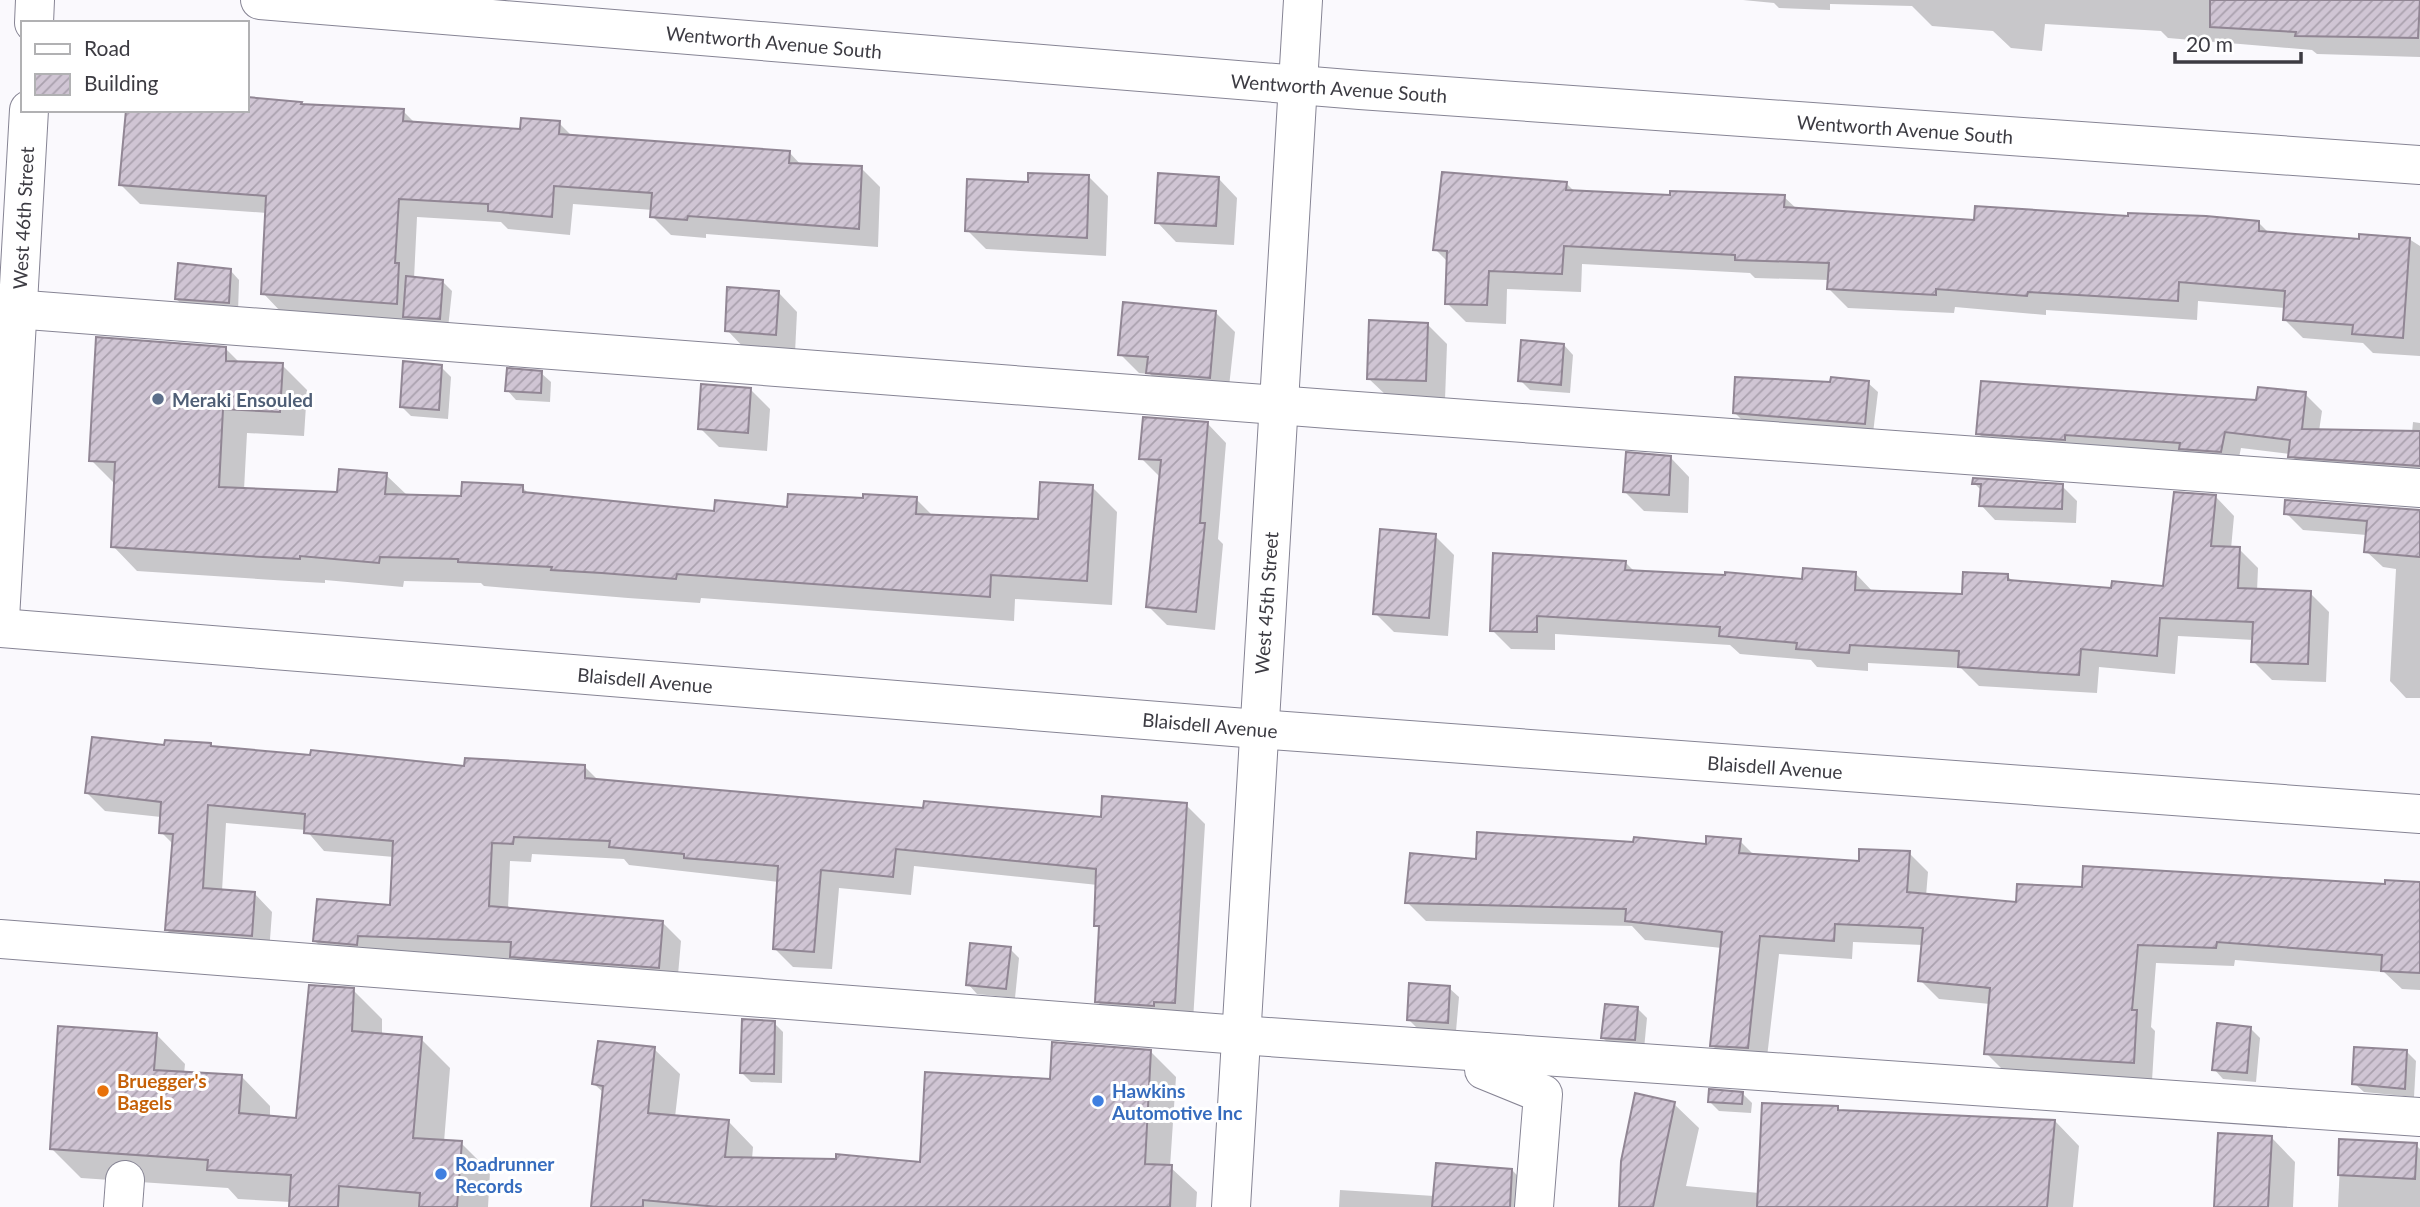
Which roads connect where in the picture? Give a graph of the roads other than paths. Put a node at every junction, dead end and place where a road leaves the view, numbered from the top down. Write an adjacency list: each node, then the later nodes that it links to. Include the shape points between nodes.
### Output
1 (35, 0): 4 (street)
2 (260, 0): 5 (street, Wentworth Avenue South)
3 (1303, 0): 5 (street, West 45th Street)
4 (34, 21)
5 (1298, 85): 7 (street, Wentworth Avenue South); 9 (street, West 45th Street)
6 (29, 112): 8 (street, West 46th Street)
7 (2420, 165)
8 (9, 308): 9 (street); 11 (street, West 46th Street)
9 (1278, 405): 10 (street); 13 (street, West 45th Street)
10 (2420, 488)
11 (0, 619)
12 (0, 628): 13 (street, Blaisdell Avenue)
13 (1258, 729): 14 (street, Blaisdell Avenue); 16 (street, West 45th Street)
14 (2420, 814)
15 (0, 939): 16 (street)
16 (1240, 1035): 17 (street); 19 (street, West 45th Street)
17 (1485, 1052): 18 (street); 20 (street, via 1483,1070 1543,1094)
18 (2420, 1117)
19 (1231, 1207)
20 (1534, 1207)

